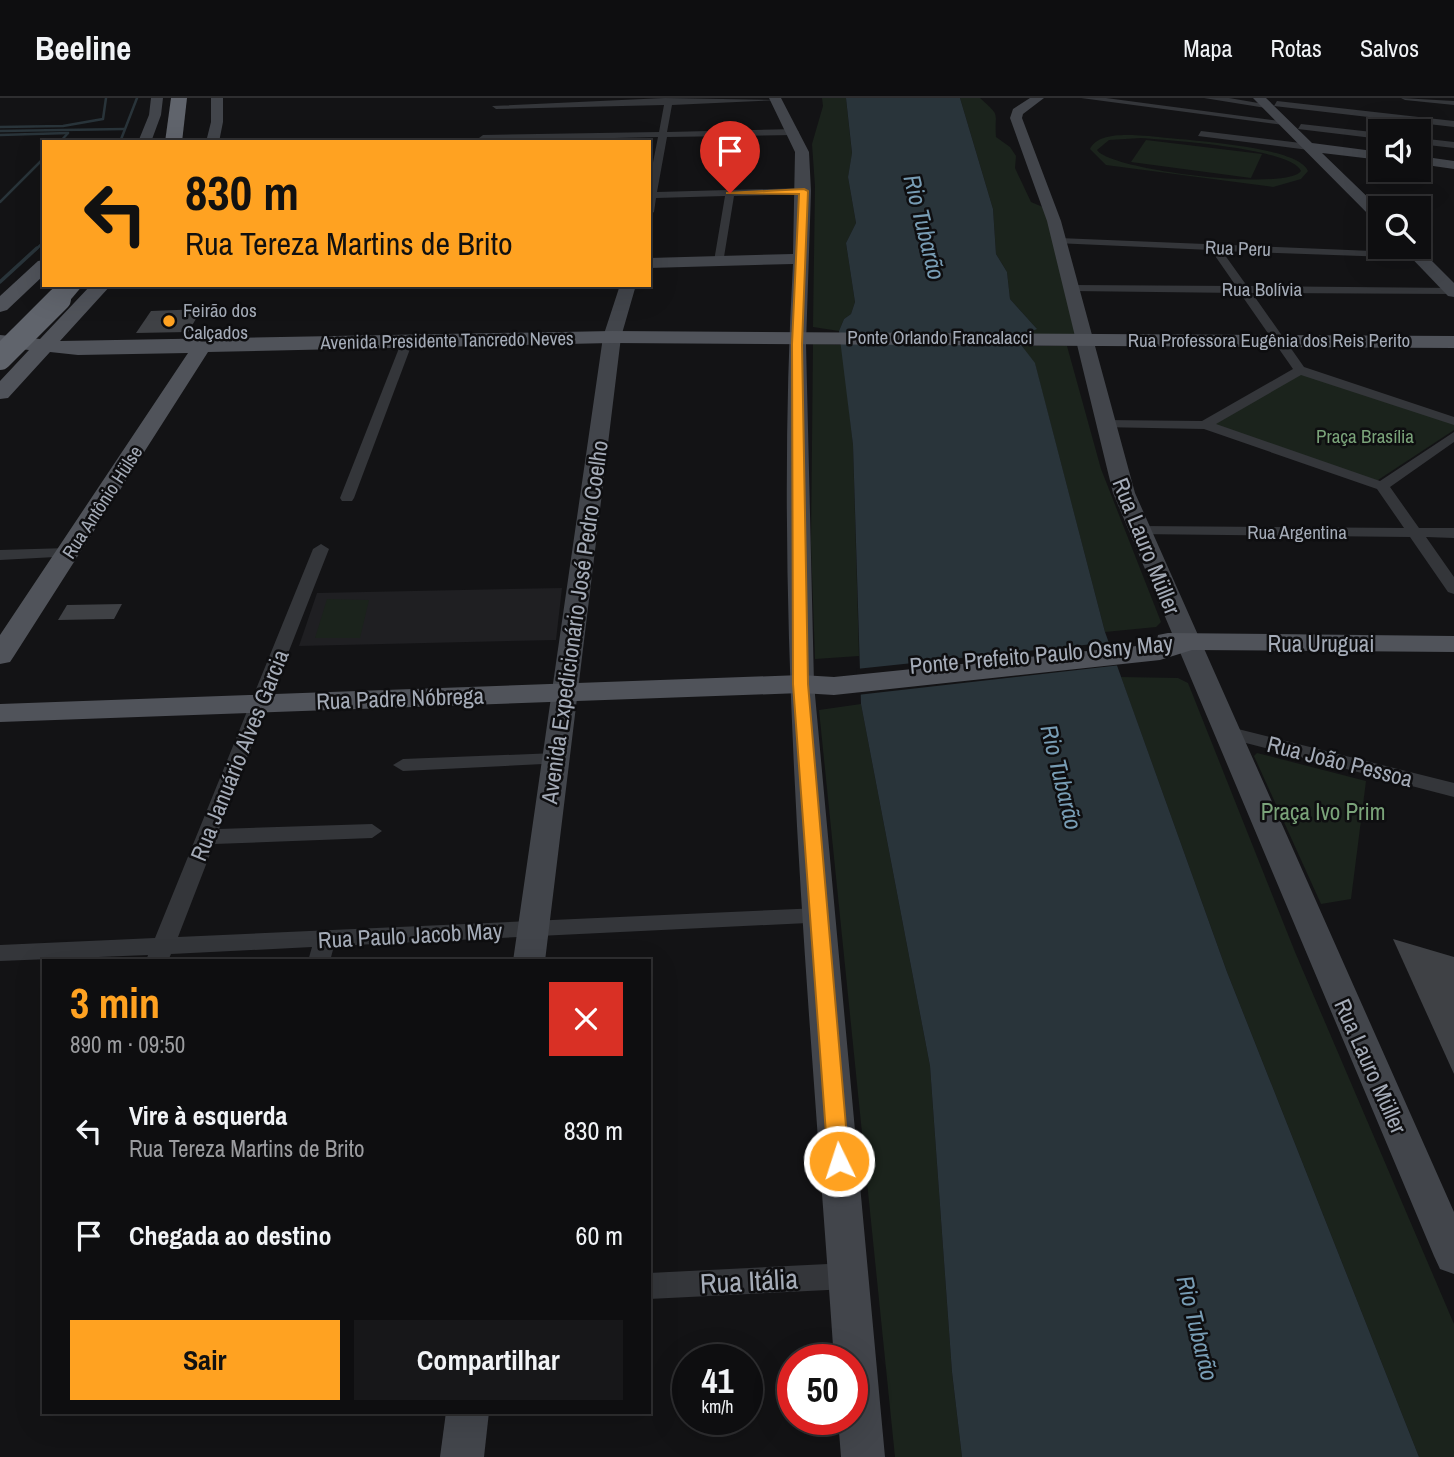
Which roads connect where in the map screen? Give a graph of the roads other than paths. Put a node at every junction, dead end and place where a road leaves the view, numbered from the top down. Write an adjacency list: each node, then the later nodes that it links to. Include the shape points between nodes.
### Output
1 (157, 98): 22 (main road)
2 (179, 98): 23 (highway)
3 (191, 98): 24 (highway)
4 (217, 98): 25 (main road)
5 (1038, 98): 38 (main road, Rua Lauro Müller, via 1017,112 1016,118)
6 (1085, 98): 14 (street)
7 (1208, 98): 11 (street)
8 (1405, 98): 12 (street)
9 (776, 99): 10 (street); 17 (main road)
10 (668, 100): 13 (street); 19 (street)
11 (1268, 101): 14 (main road); 15 (street); 16 (main road)
12 (1454, 103)
13 (496, 106)
14 (1284, 122): 28 (main road)
15 (1454, 124)
16 (1301, 127): 20 (street); 29 (main road)
17 (795, 132): 19 (street); 33 (main road, via 802,152)
18 (1201, 134): 28 (street)
19 (664, 135): 21 (street); 35 (street)
20 (1368, 135)
21 (483, 138)
22 (145, 140)
23 (173, 140)
24 (186, 140)
25 (212, 140)
26 (1431, 142): 27 (street)
27 (1454, 145)
28 (1309, 147): 29 (main road); 37 (main road)
29 (1324, 149): 30 (main road); 36 (main road)
30 (1368, 154)
31 (1431, 161): 32 (main road)
32 (1454, 164)
33 (804, 191): 34 (street); 41 (main road)
34 (730, 193): 35 (street); 43 (street)
35 (652, 195)
36 (1368, 198)
37 (1368, 200)
38 (1059, 241): 39 (street, Rua Peru); 49 (main road, Rua Lauro Müller)
39 (1214, 247): 40 (street, Rua Peru); 50 (street)
40 (1368, 248)
41 (801, 259): 43 (main road); 54 (main road)
42 (1426, 259): 46 (main road)
43 (719, 261): 44 (main road)
44 (651, 263)
45 (42, 267): 52 (main road)
46 (1454, 286): 50 (street, Rua Bolívia)
47 (100, 287): 53 (main road)
48 (627, 287): 55 (main road, Avenida Expedicionário José Pedro Coelho)
49 (1071, 288): 50 (street, Rua Bolívia); 56 (main road, Rua Lauro Müller)
50 (1243, 289): 57 (street)
51 (58, 292): 58 (highway); 64 (highway, bridge)
52 (0, 306)
53 (61, 329): 61 (main road); 63 (main road, via 76,342)
54 (805, 336): 55 (main road, Avenida Presidente Tancredo Neves); 56 (main road, Ponte Orlando Francalacci); 85 (main road)
55 (612, 337): 59 (main road, Avenida Presidente Tancredo Neves); 86 (main road, Avenida Expedicionário José Pedro Coelho)
56 (1073, 338): 57 (main road, Rua Professora Eugênia dos Reis Perito); 70 (main road, Rua Lauro Müller)
57 (1279, 340): 60 (main road, Rua Professora Eugênia dos Reis Perito); 67 (street)
58 (0, 341): 61 (main road, Avenida Presidente Tancredo Neves)
59 (407, 341): 62 (main road, Avenida Presidente Tancredo Neves); 74 (street)
60 (1454, 342)
61 (45, 346): 63 (main road, Avenida Presidente Tancredo Neves); 65 (main road)
62 (202, 346): 63 (main road, Avenida Presidente Tancredo Neves); 79 (main road, Rua Antônio Hülse)
63 (97, 349): 65 (main road, Avenida Presidente Tancredo Neves)
64 (0, 358)
65 (29, 365): 66 (main road, Avenida Presidente Tancredo Neves); 68 (main road)
66 (0, 369)
67 (1300, 370): 69 (street); 71 (street)
68 (0, 393)
69 (1454, 421)
70 (1104, 425): 71 (street); 75 (main road, Rua Lauro Müller, via 1117,475)
71 (1205, 425): 73 (street)
72 (1454, 436): 73 (street)
73 (1382, 486): 76 (street)
74 (346, 498)
75 (1140, 531): 76 (street, Rua Argentina); 83 (main road, Rua Lauro Müller)
76 (1415, 533): 77 (street, Rua Argentina); 81 (street)
77 (1454, 533)
78 (321, 549): 87 (street, Rua Januário Alves Garcia)
79 (68, 553): 80 (street); 84 (main road, Rua Antônio Hülse)
80 (0, 555)
81 (1454, 589)
82 (1454, 644): 83 (main road, Rua Uruguai)
83 (1167, 645): 85 (main road, Ponte Prefeito Paulo Osny May); 89 (main road, Rua Lauro Müller)
84 (0, 656)
85 (822, 681): 86 (main road, Rua Padre Nóbrega); 95 (main road)
86 (565, 692): 87 (main road, Rua Padre Nóbrega); 90 (main road, Avenida Expedicionário José Pedro Coelho)
87 (259, 704): 88 (main road, Rua Padre Nóbrega); 94 (street, Rua Januário Alves Garcia)
88 (0, 713)
89 (1226, 732): 92 (street, Rua João Pessoa); 102 (main road, Rua Lauro Müller)
90 (556, 759): 91 (street); 96 (main road, Avenida Expedicionário José Pedro Coelho)
91 (403, 765)
92 (1454, 790)
93 (372, 831): 94 (street)
94 (206, 837): 99 (street, Rua Januário Alves Garcia)
95 (820, 916): 96 (street, Rua Paulo Jacob May); 103 (main road)
96 (533, 929): 97 (street, Rua Paulo Jacob May); 101 (main road, Avenida Expedicionário José Pedro Coelho)
97 (325, 938): 99 (street, Rua Paulo Jacob May); 100 (street)
98 (0, 953): 99 (street, Rua Paulo Jacob May)
99 (160, 953)
100 (320, 959)
101 (529, 959)
102 (1454, 1256)
103 (848, 1276): 104 (street, Rua Itália); 107 (main road)
104 (651, 1286)
105 (468, 1414): 106 (main road)
106 (463, 1457)
107 (863, 1457)

